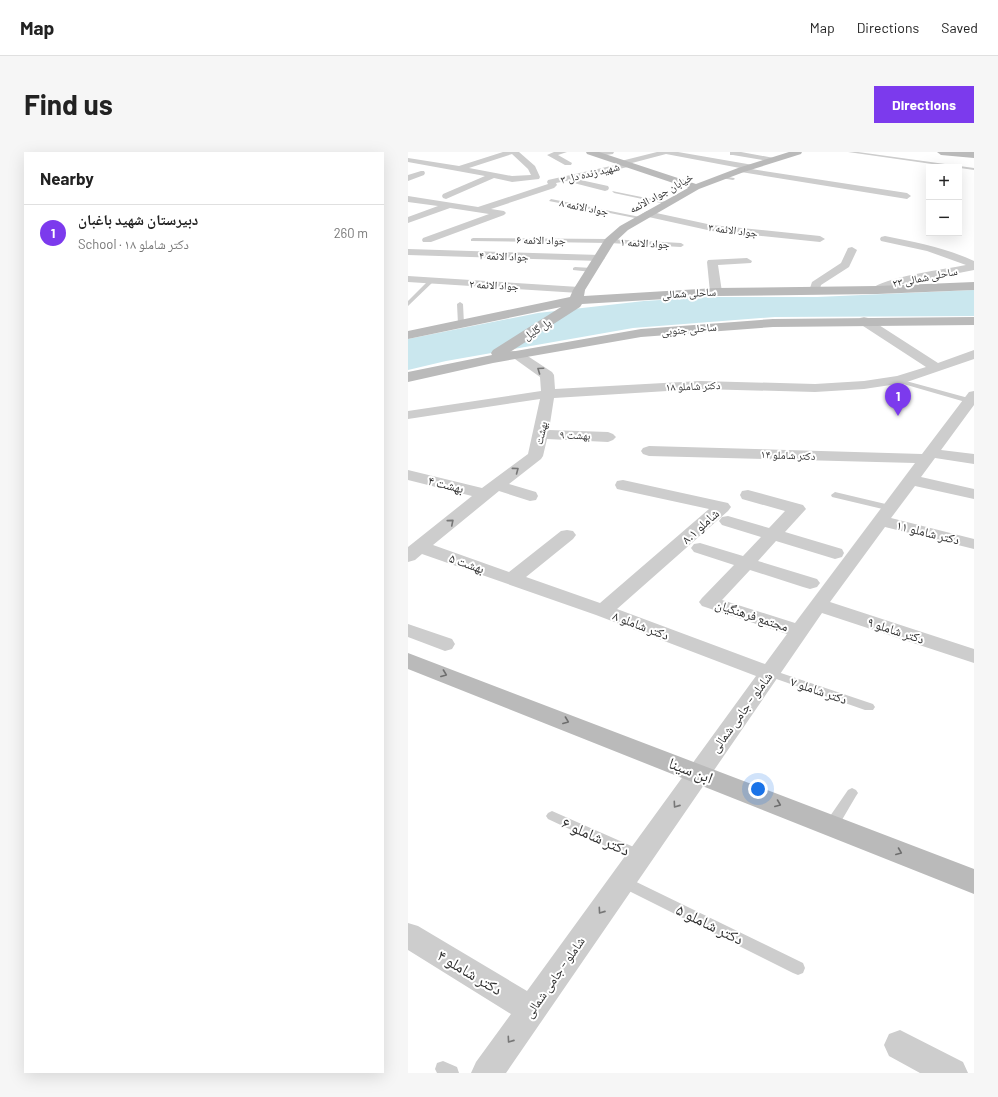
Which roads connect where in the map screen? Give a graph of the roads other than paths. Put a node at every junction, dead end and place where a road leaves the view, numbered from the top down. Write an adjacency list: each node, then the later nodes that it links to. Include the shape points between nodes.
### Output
1 (511, 152): 14 (street)
2 (514, 152): 27 (street, via 532,168)
3 (563, 152): 17 (street, via 551,155)
4 (610, 152): 11 (street)
5 (665, 152): 18 (street, شهید زنده دل ۳); 21 (street)
6 (729, 152): 16 (street)
7 (798, 152): 16 (street, خیابان جواد الائمه)
8 (850, 152): 20 (lane)
9 (941, 152): 12 (street)
10 (965, 152): 12 (street)
11 (594, 153): 18 (street)
12 (974, 154)
13 (478, 155): 14 (street)
14 (493, 158): 19 (street)
15 (408, 160): 19 (street)
16 (774, 160): 21 (street, خیابان جواد الائمه)
17 (568, 163)
18 (626, 164): 30 (street, شهید زنده دل ۳); 35 (street)
19 (461, 168): 23 (street); 24 (street)
20 (974, 168)
21 (745, 169): 28 (street, خیابان جواد الائمه); 38 (street)
22 (408, 172): 29 (street, via 424,174)
23 (478, 173): 25 (street, via 463,177); 26 (street)
24 (439, 175)
25 (451, 176)
26 (492, 176): 32 (street); 40 (street)
27 (536, 177): 32 (street); 33 (street)
28 (722, 177): 31 (lane); 35 (street, خیابان جواد الائمه)
29 (408, 178)
30 (566, 179): 33 (street, شهید زنده دل ۳); 36 (street)
31 (733, 179)
32 (512, 180): 34 (street)
33 (551, 182): 43 (street, via 553,185)
34 (498, 185)
35 (696, 187): 42 (street, خیابان جواد الائمه)
36 (606, 188)
37 (614, 192): 42 (lane)
38 (907, 196)
39 (408, 200): 40 (street)
40 (447, 200): 43 (street); 45 (street)
41 (551, 200): 44 (lane, جواد الائمه ۸)
42 (666, 203): 44 (street, خیابان جواد الائمه)
43 (480, 209): 47 (street, via 501,213)
44 (644, 216): 50 (street, جواد الائمه ۳, via 712,228); 51 (street, خیابان جواد الائمه)
45 (408, 220)
46 (885, 239): 57 (street)
47 (427, 240)
48 (473, 240): 49 (lane, جواد الائمه ۶)
49 (512, 240): 51 (lane, جواد الائمه ۶); 56 (street)
50 (820, 240)
51 (609, 241): 52 (lane, جواد الائمه ۱); 58 (street, خیابان جواد الائمه)
52 (681, 245)
53 (852, 250): 67 (street, via 845,265 816,284)
54 (408, 252): 56 (street, جواد الائمه ۴)
55 (974, 253): 57 (street)
56 (502, 256): 58 (street, جواد الائمه ۴)
57 (956, 256): 60 (street)
58 (600, 258): 62 (street, خیابان جواد الائمه)
59 (747, 261): 68 (street, via 712,262)
60 (974, 266): 65 (street, ساحلی شمالی ۲۳)
61 (575, 269): 62 (lane)
62 (592, 270): 69 (street, خیابان جواد الائمه)
63 (408, 279): 64 (street, جواد الائمه ۲)
64 (431, 281): 69 (street, جواد الائمه ۲); 70 (lane)
65 (890, 283): 66 (street, ساحلی شمالی); 67 (street, ساحلی شمالی, via 877,290)
66 (974, 286)
67 (815, 291): 68 (street, ساحلی شمالی)
68 (716, 292): 69 (street, ساحلی شمالی)
69 (577, 298): 74 (street, ساحلی شمالی); 78 (street, پل گلیل)
70 (408, 304)
71 (460, 304): 74 (lane)
72 (974, 320): 73 (street, ساحلی جنوبی)
73 (864, 321): 76 (street, ساحلی جنوبی, via 773,323 641,333); 79 (street)
74 (461, 324): 75 (street, ساحلی شمالی)
75 (408, 335)
76 (515, 354): 78 (street, ساحلی جنوبی); 82 (street, بهشت, one-way to 76, via 547,375)
77 (974, 354): 79 (street, دکتر شاملو ۱۸)
78 (495, 356): 80 (street, ساحلی جنوبی)
79 (937, 368): 81 (street, دکتر شاملو ۱۸)
80 (408, 377)
81 (895, 380): 82 (street, دکتر شاملو ۱۸, via 815,388 700,385); 83 (lane)
82 (548, 394): 84 (street, دکتر شاملو ۱۸); 85 (street, بهشت)
83 (972, 400): 88 (street, شاملو - جامی شمالی)
84 (408, 415)
85 (541, 434): 86 (street, بهشت ۹); 93 (street, بهشت, one-way to 85, via 535,456)
86 (608, 437)
87 (649, 451): 88 (street, دکتر شاملو ۱۴)
88 (930, 456): 89 (street, دکتر شاملو ۱۴); 91 (street, شاملو - جامی شمالی)
89 (974, 460)
90 (408, 474): 93 (street, بهشت ۴)
91 (912, 480): 94 (street); 98 (street, شاملو - جامی شمالی)
92 (622, 485): 110 (street, شاملو ۸.۱, via 722,507)
93 (490, 489): 97 (street, بهشت ۴); 104 (street, بهشت, one-way to 93)
94 (974, 494)
95 (748, 495): 100 (street, مجتمع فرهنگیان, via 797,509)
96 (835, 495): 98 (lane)
97 (530, 496)
98 (886, 515): 102 (street, دکتر شاملو ۱۱); 109 (street, شاملو - جامی شمالی)
99 (728, 521): 100 (street)
100 (774, 534): 105 (street); 106 (street, مجتمع فرهنگیان)
101 (567, 535): 107 (street)
102 (974, 544)
103 (700, 548): 106 (street)
104 (414, 551): 107 (street, بهشت ۵)
105 (835, 553)
106 (747, 562): 108 (street); 112 (street, مجتمع فرهنگیان, via 709,602)
107 (512, 579): 110 (street, دکتر شاملو ۸)
108 (810, 583)
109 (818, 605): 112 (street, شاملو - جامی شمالی); 114 (street, دکتر شاملو ۹)
110 (603, 611): 116 (street, دکتر شاملو ۸)
111 (408, 630): 113 (street)
112 (800, 631): 116 (street, شاملو - جامی شمالی)
113 (445, 644)
114 (974, 656)
115 (408, 660): 118 (street, ابن سینا, one-way to 118)
116 (769, 673): 117 (lane, دکتر شاملو ۷); 118 (street, شاملو - جامی شمالی)
117 (869, 707)
118 (698, 773): 121 (street, ابن سینا, one-way to 121); 122 (street, شاملو - جامی شمالی, one-way to 122)
119 (852, 793): 121 (lane)
120 (552, 816): 122 (lane, دکتر شاملو ۶)
121 (831, 826): 124 (street, ابن سینا, one-way to 124)
122 (640, 856): 123 (street, شاملو - جامی شمالی)
123 (622, 881): 126 (lane, دکتر شاملو ۵); 127 (street, شاملو - جامی شمالی, one-way to 127)
124 (974, 882)
125 (408, 935): 127 (street, دکتر شاملو ۴)
126 (798, 968)
127 (531, 1010): 129 (street, شاملو - جامی شمالی, one-way to 129)
128 (900, 1045): 130 (street)
129 (487, 1073)
130 (952, 1073)

